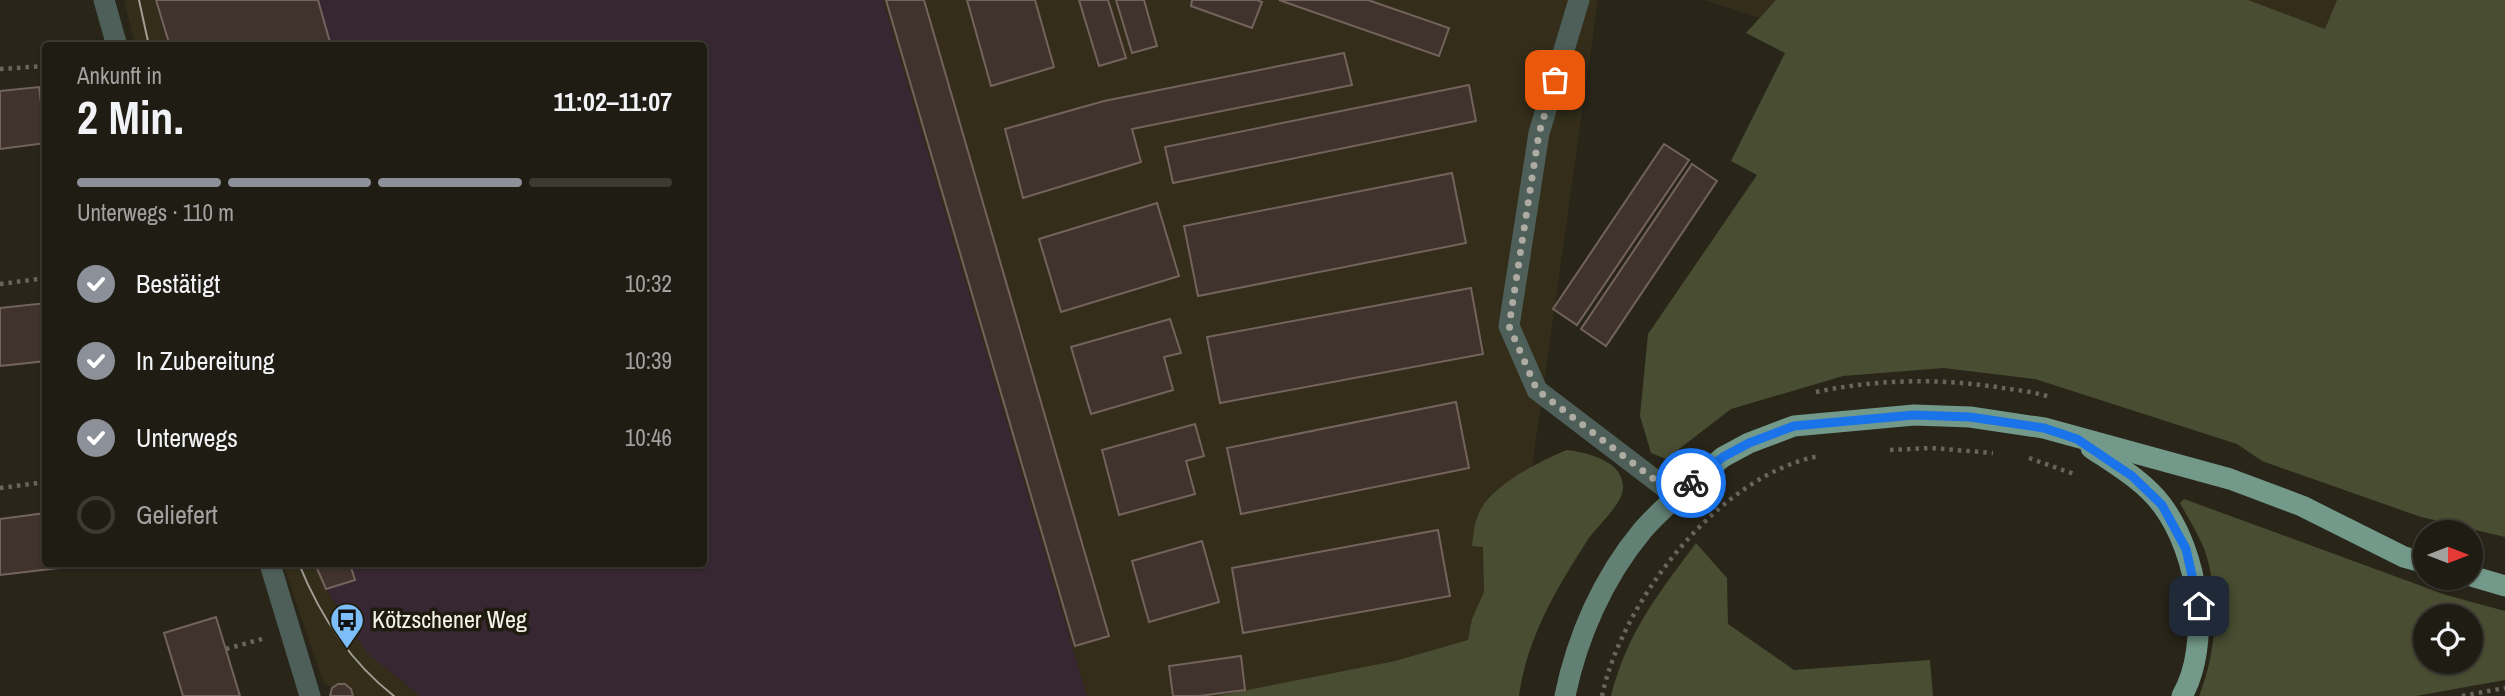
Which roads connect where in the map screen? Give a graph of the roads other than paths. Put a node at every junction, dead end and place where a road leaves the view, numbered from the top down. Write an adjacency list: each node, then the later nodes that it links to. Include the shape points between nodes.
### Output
1 (104, 0): 3 (street)
2 (1579, 0): 5 (street, via 1539,133 1509,326 1537,390)
3 (116, 42)
4 (2077, 439): 5 (main road, via 2044,428 1970,417 1914,415 1794,426 1723,457); 6 (main road, via 2230,479 2302,506); 12 (main road, via 2132,476 2162,505 2186,549 2199,606 2195,656)
5 (1676, 496): 11 (main road, via 1642,531 1597,603 1579,642)
6 (2413, 559)
7 (272, 567): 10 (street)
8 (2483, 580): 9 (main road)
9 (2505, 586)
10 (310, 696)
11 (1565, 696)
12 (2182, 696)

